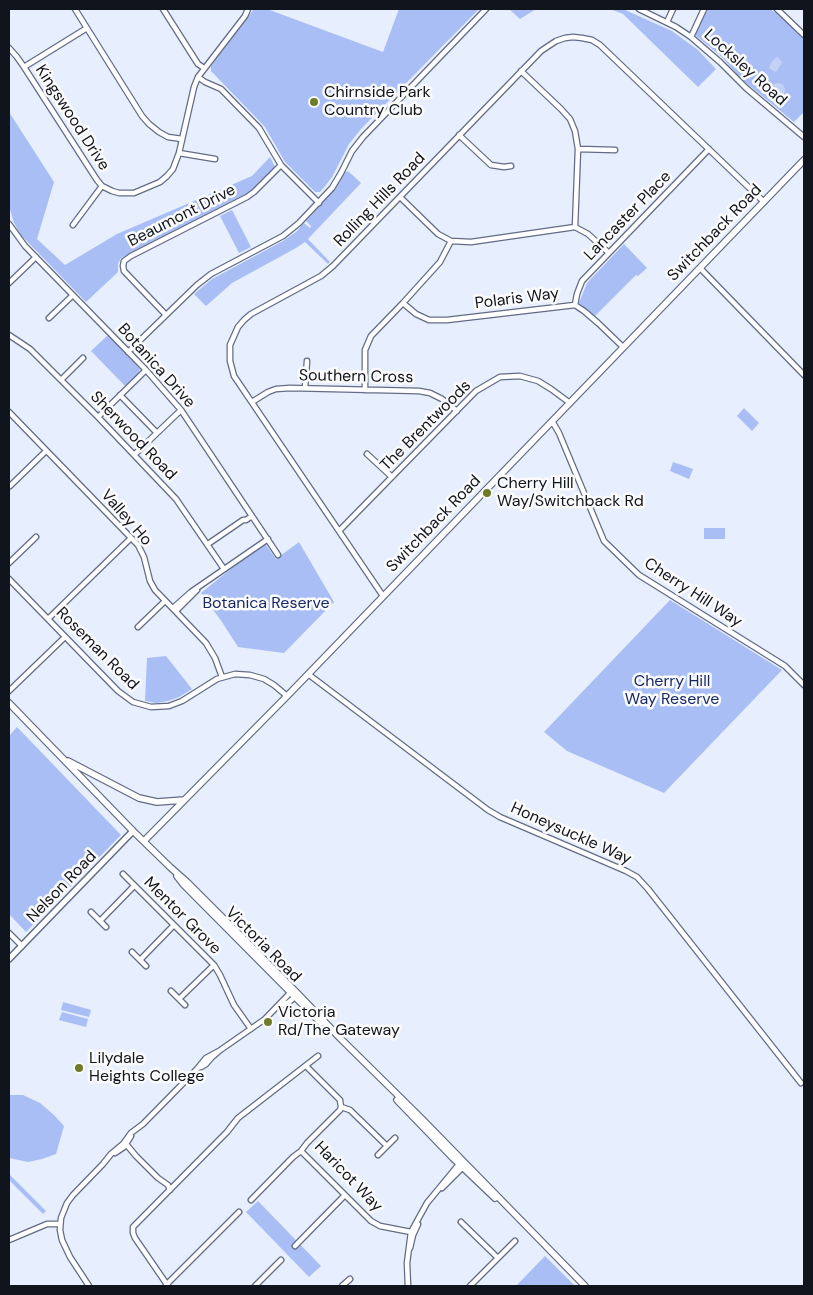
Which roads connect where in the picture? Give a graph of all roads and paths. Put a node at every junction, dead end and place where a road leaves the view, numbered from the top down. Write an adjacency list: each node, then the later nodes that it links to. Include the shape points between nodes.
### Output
1 (75, 9): 10 (street)
2 (163, 9): 15 (street, via 198,64)
3 (248, 9): 15 (street, Kingswood Drive)
4 (486, 9): 32 (street, via 362,137 332,188)
5 (638, 9): 9 (street, Locksley Road)
6 (674, 9): 9 (street)
7 (704, 9): 12 (street)
8 (777, 9): 11 (street)
9 (667, 22): 12 (street, Locksley Road)
10 (87, 28): 14 (street); 20 (street, via 142,116 159,132)
11 (804, 35)
12 (691, 36): 19 (street, Locksley Road)
13 (9, 48): 14 (street, Kingswood Drive)
14 (24, 68): 29 (street, Kingswood Drive)
15 (204, 68): 17 (street, Kingswood Drive)
16 (521, 71): 18 (street, Rolling Hills Road); 21 (street, via 570,119); 22 (street, Rolling Hills Road, via 556,41 573,37 592,40)
17 (198, 77): 20 (street, Kingswood Drive); 27 (street, via 221,89 259,128)
18 (459, 136): 28 (street, via 491,165); 30 (street, Rolling Hills Road)
19 (804, 137)
20 (182, 139): 24 (street, Kingswood Drive)
21 (578, 149): 23 (street); 35 (street)
22 (709, 149): 31 (street, Rolling Hills Road); 37 (street, Lancaster Place)
23 (614, 150)
24 (179, 153): 25 (street); 29 (street, Kingswood Drive, via 168,176 151,187 127,193)
25 (215, 159)
26 (804, 160): 31 (main road, Switchback Road)
27 (281, 165): 32 (street); 44 (street, Beaumont Drive, via 254,192 124,261 124,271)
28 (511, 166)
29 (102, 186): 33 (street)
30 (400, 197): 36 (street, via 438,234); 57 (street, Rolling Hills Road, via 327,272 251,314 238,327 230,345 230,361 234,376)
31 (764, 202): 39 (main road, Switchback Road)
32 (319, 203): 44 (street, via 283,236 211,274)
33 (72, 225)
34 (9, 226): 38 (street, Botanica Drive)
35 (575, 227): 36 (street, via 471,242); 37 (street)
36 (451, 241): 42 (street, via 440,262)
37 (609, 253): 43 (street, Lancaster Place, via 582,282)
38 (36, 257): 40 (street); 41 (street, Botanica Drive)
39 (700, 268): 47 (main road, Switchback Road); 52 (street)
40 (9, 283)
41 (73, 295): 45 (street); 48 (street, Botanica Drive)
42 (403, 303): 43 (street, Polaris Way, via 429,320); 55 (street, via 371,336 365,350)
43 (575, 305): 47 (street, Polaris Way)
44 (166, 315): 48 (street)
45 (49, 318)
46 (9, 335): 53 (street, Sherwood Road, via 27,346)
47 (623, 348): 58 (main road, Switchback Road)
48 (128, 352): 51 (street, Botanica Drive)
49 (83, 358): 53 (street)
50 (307, 361): 54 (street)
51 (146, 370): 56 (street); 59 (street, Botanica Drive)
52 (804, 376)
53 (61, 380): 62 (street, Sherwood Road)
54 (306, 388): 55 (street, Southern Cross); 57 (street, Southern Cross, via 276,389)
55 (364, 390): 60 (street, Southern Cross, via 430,393)
56 (120, 395): 62 (street); 64 (street)
57 (252, 402): 71 (street, Rolling Hills Road)
58 (570, 403): 60 (street, The Brentwoods, via 538,381 520,376 500,377 476,391); 63 (main road, Switchback Road)
59 (181, 410): 64 (street); 70 (street, Botanica Drive)
60 (456, 411): 68 (street, The Brentwoods)
61 (9, 412): 65 (street, Valley Ho)
62 (98, 417): 67 (street, Sherwood Road)
63 (552, 421): 80 (main road, Switchback Road); 88 (street, Cherry Hill Way, via 604,541 639,575 785,666)
64 (157, 433): 67 (street)
65 (46, 451): 69 (street); 73 (street, Valley Ho)
66 (367, 454): 68 (street)
67 (134, 455): 75 (street, Sherwood Road, via 176,499)
68 (392, 477): 71 (street, The Brentwoods)
69 (10, 486)
70 (252, 516): 74 (street, Botanica Drive); 75 (street)
71 (339, 531): 80 (street, Rolling Hills Road)
72 (36, 537): 77 (street)
73 (131, 538): 81 (street, Valley Ho, via 141,549 152,585); 83 (street)
74 (268, 539): 76 (street, Botanica Drive); 78 (street)
75 (208, 544): 78 (street, Sherwood Road)
76 (278, 556)
77 (9, 563)
78 (224, 569): 82 (street)
79 (9, 579): 83 (street, Roseman Road)
80 (383, 596): 86 (main road, Switchback Road)
81 (165, 601): 82 (street, Valley Ho); 84 (street)
82 (174, 610): 87 (street, Valley Ho, via 209,647)
83 (48, 619): 85 (street, Roseman Road)
84 (138, 628)
85 (65, 636): 87 (street, Roseman Road, via 118,692 128,700 146,706 157,708 176,704); 89 (street)
86 (308, 674): 90 (main road, Switchback Road); 116 (street, Honeysuckle Way, via 488,810 637,877)
87 (222, 677): 90 (street, Roseman Road, via 257,676)
88 (804, 684)
89 (9, 691)
90 (287, 696): 93 (main road, Switchback Road)
91 (9, 703): 92 (main road, Victoria Road)
92 (62, 758): 93 (main road, via 139,798 157,802); 94 (main road, Victoria Road)
93 (184, 800): 95 (main road, Switchback Road)
94 (133, 831): 95 (main road, Victoria Road); 103 (street, Nelson Road)
95 (144, 841): 110 (main road, Victoria Road, via 193,887)
96 (123, 874): 97 (street, Mentor Grove)
97 (134, 886): 99 (street); 100 (street, Mentor Grove)
98 (91, 912): 99 (street)
99 (100, 920): 101 (street)
100 (174, 925): 106 (street); 107 (street, Mentor Grove)
101 (106, 927)
102 (9, 933): 103 (street)
103 (22, 946): 105 (street, Nelson Road)
104 (132, 952): 106 (street)
105 (9, 959)
106 (140, 960): 108 (street)
107 (214, 965): 111 (street); 113 (street, Mentor Grove, via 234,1005)
108 (146, 966)
109 (171, 991): 111 (street)
110 (294, 993): 113 (street); 123 (main road, Victoria Road)
111 (180, 999): 112 (street)
112 (186, 1005)
113 (251, 1029): 119 (street, via 198,1069 131,1133)
114 (318, 1056): 115 (street)
115 (306, 1066): 117 (street, via 338,1098); 124 (street, via 238,1118 176,1185)
116 (801, 1083)
117 (341, 1107): 120 (street, via 350,1110); 121 (street, Haricot Way)
118 (395, 1138): 120 (street)
119 (124, 1145): 124 (street); 129 (street, via 111,1154 70,1198)
120 (386, 1146): 122 (street)
121 (301, 1152): 125 (street, Haricot Way); 126 (street, via 262,1185)
122 (378, 1155)
123 (463, 1164): 133 (street, via 431,1198); 149 (main road, Victoria Road)
124 (168, 1188): 143 (street, via 164,1197 133,1228 135,1238)
125 (345, 1196): 132 (street); 133 (street, Haricot Way, via 371,1221)
126 (251, 1200)
127 (239, 1212): 143 (street, via 225,1222)
128 (461, 1222): 131 (street)
129 (60, 1224): 135 (street, via 47,1224); 144 (street, via 64,1244)
130 (473, 1224): 131 (street)
131 (468, 1229): 138 (street)
132 (307, 1234): 134 (street); 137 (street)
133 (411, 1234): 147 (street)
134 (312, 1239)
135 (9, 1240)
136 (515, 1241): 138 (street)
137 (295, 1246)
138 (498, 1258): 148 (street)
139 (281, 1260): 140 (street)
140 (268, 1273): 141 (street); 145 (street)
141 (273, 1278)
142 (350, 1279): 146 (street)
143 (167, 1285)
144 (89, 1286)
145 (255, 1286)
146 (344, 1286)
147 (408, 1286)
148 (470, 1286)
149 (585, 1286)

